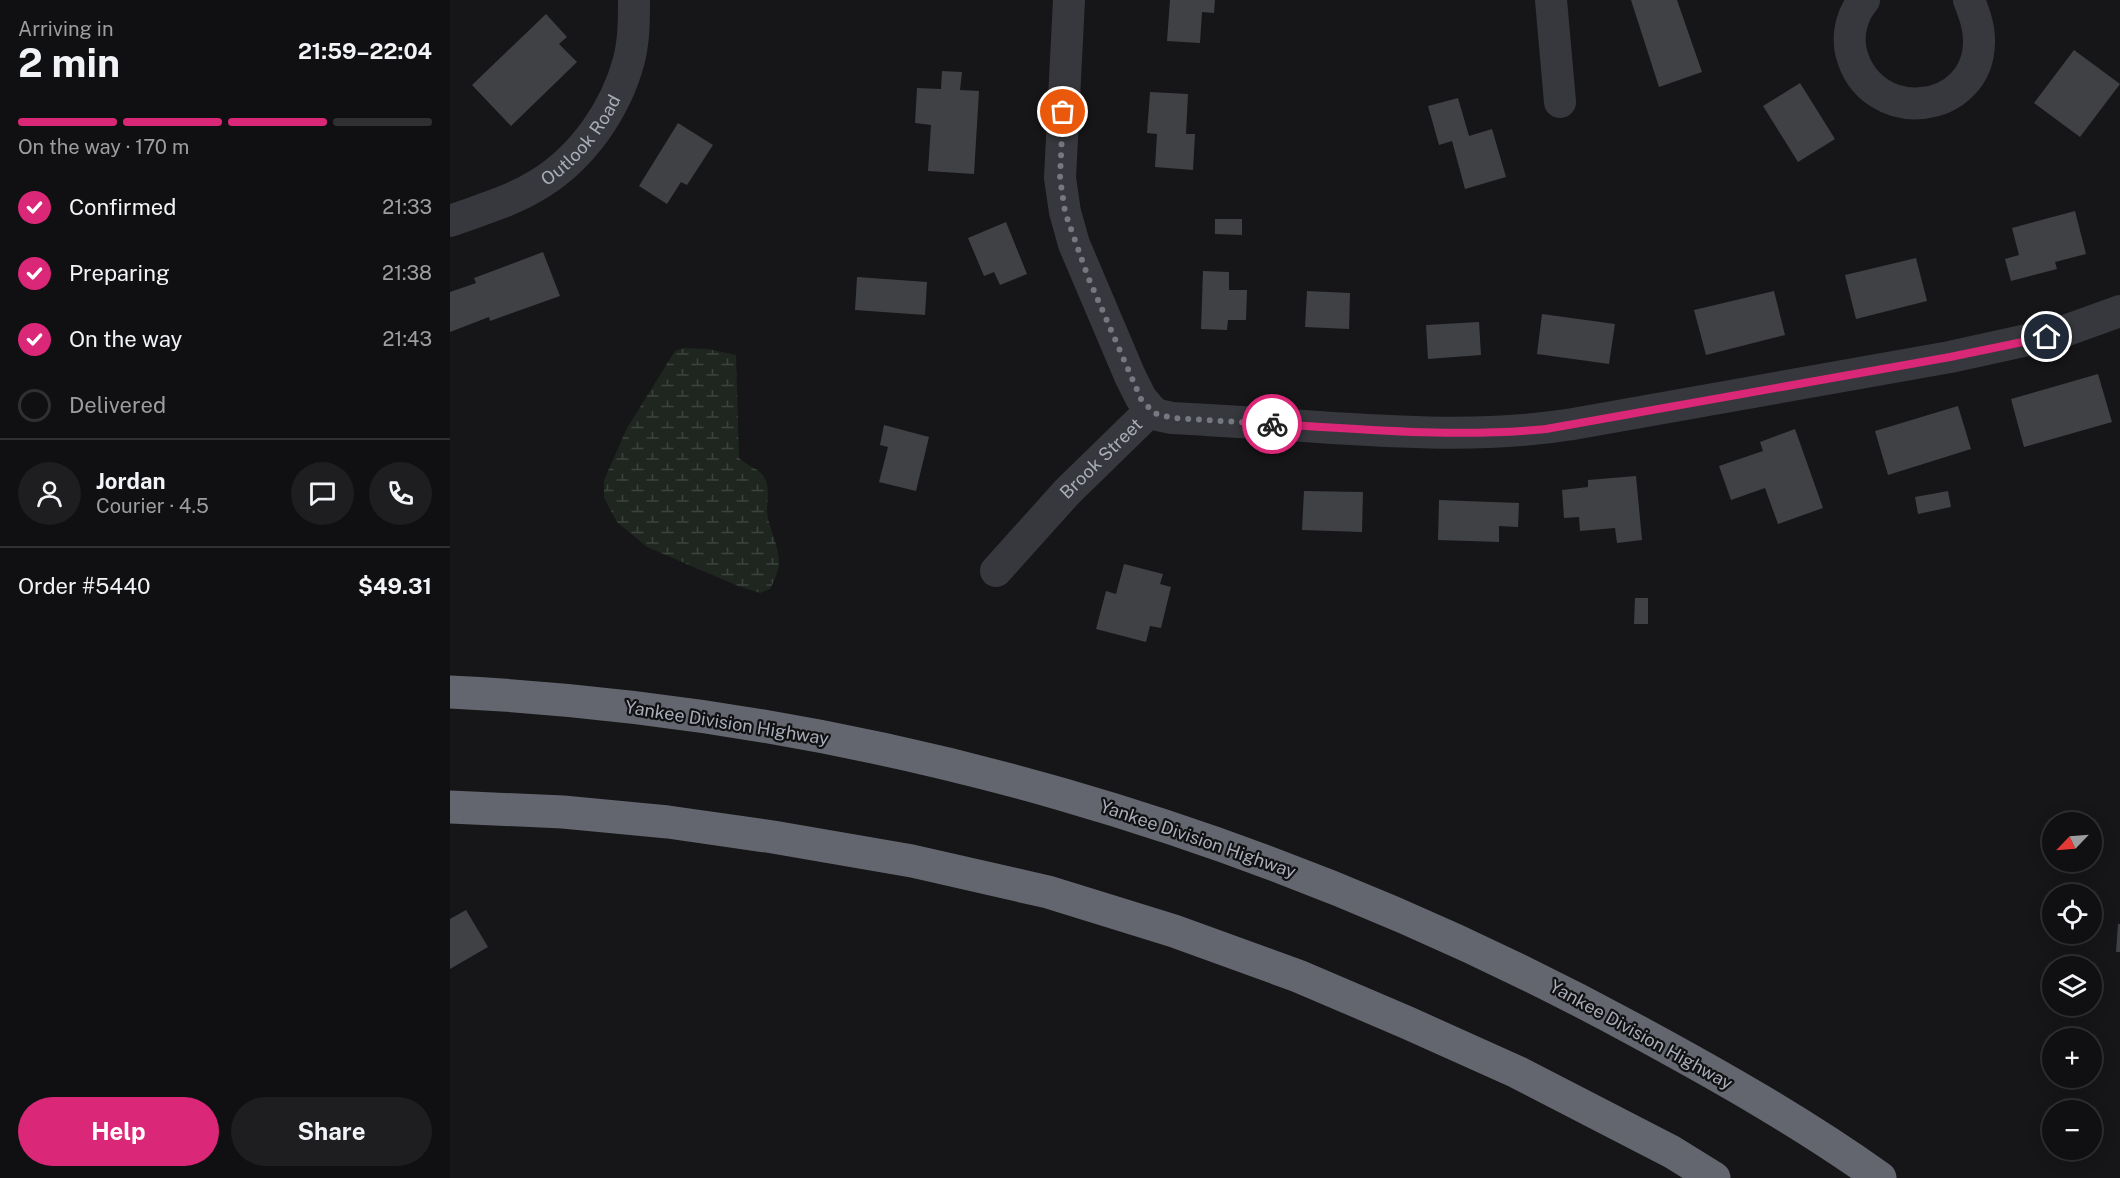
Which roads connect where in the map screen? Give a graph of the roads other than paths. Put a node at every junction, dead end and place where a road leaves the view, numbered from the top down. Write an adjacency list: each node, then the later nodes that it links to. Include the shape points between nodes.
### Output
1 (634, 0): 7 (street, Outlook Road, via 629,59 620,86 594,133 540,184)
2 (1069, 0): 9 (street, via 1060,178 1065,212 1130,376)
3 (1551, 0): 6 (street)
4 (1864, 0): 5 (street, via 1855,13 1850,37 1858,72 1884,97 1918,104 1952,92 1974,64 1979,41)
5 (1969, 0)
6 (1560, 102)
7 (450, 221)
8 (2120, 311): 9 (street, Brook Street, via 2059,333 1950,357 1518,432 1379,430 1172,418)
9 (1151, 410): 10 (street, Brook Street, via 1067,492)
10 (996, 571)
11 (450, 692): 14 (highway, Yankee Division Highway, via 603,704 793,730 1054,791 1190,833 1332,886 1558,988 1716,1074)
12 (450, 807): 13 (highway, via 563,812 691,826 912,861 1048,892 1298,976 1408,1023 1517,1072)
13 (1714, 1178)
14 (1880, 1178)

